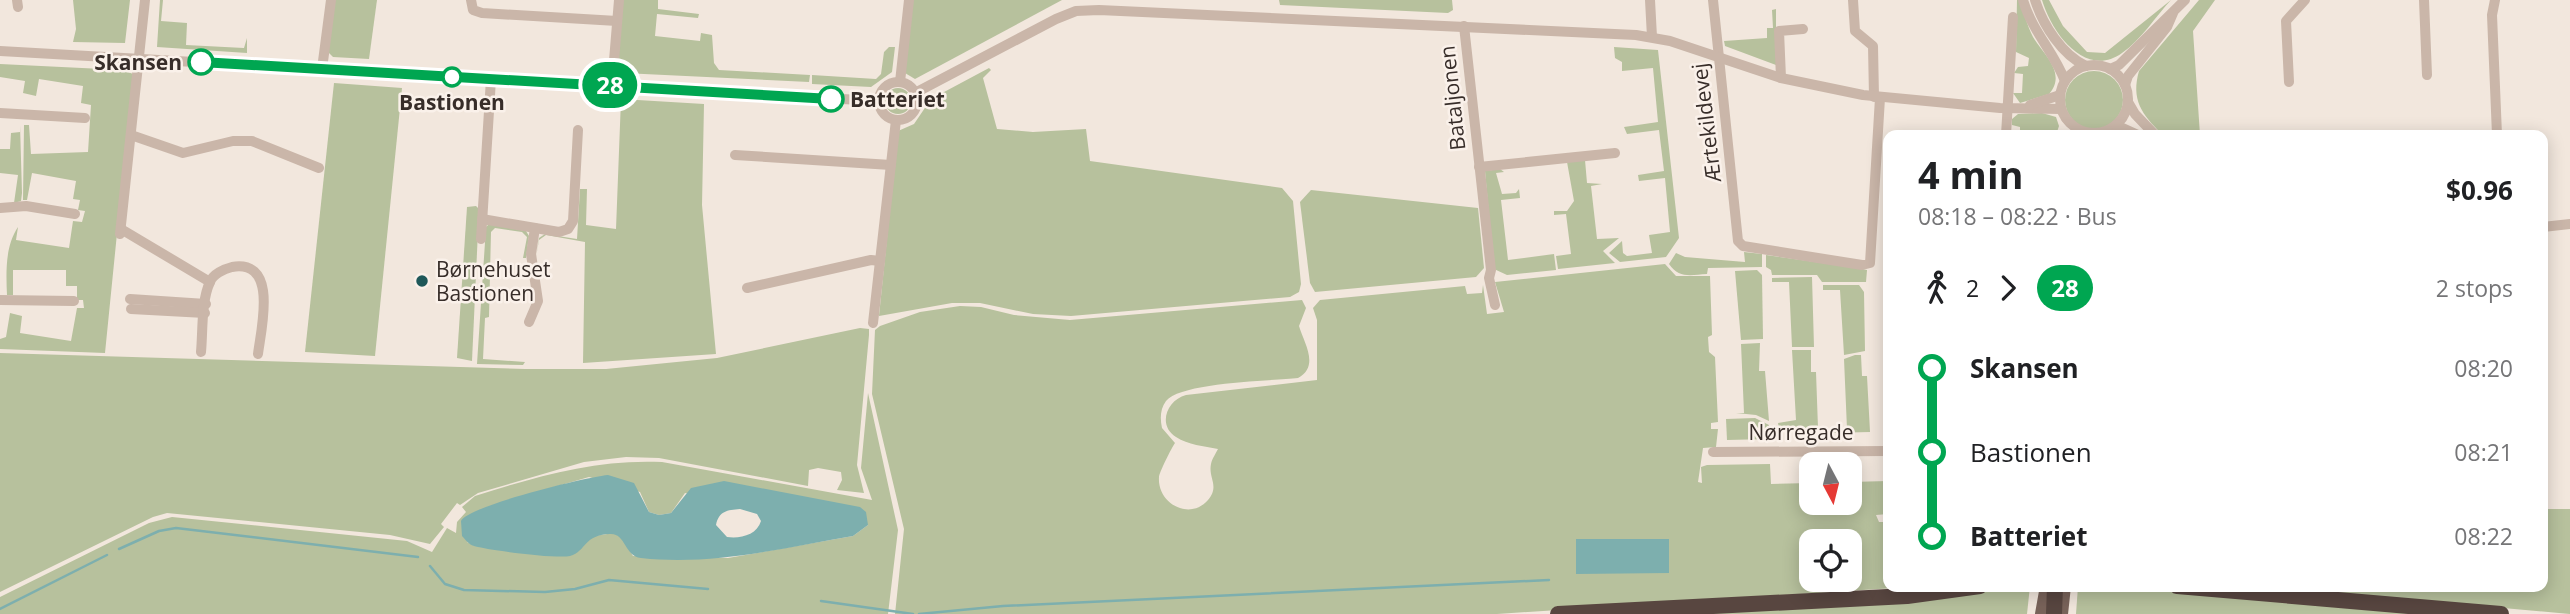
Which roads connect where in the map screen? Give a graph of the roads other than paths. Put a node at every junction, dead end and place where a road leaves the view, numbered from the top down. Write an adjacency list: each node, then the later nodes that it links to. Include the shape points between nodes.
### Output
1 (145, 0): 24 (street)
2 (331, 0): 26 (street)
3 (471, 0): 18 (street, via 473,10 482,13)
4 (619, 0): 18 (street)
5 (909, 0): 32 (street)
6 (1650, 0): 21 (street)
7 (1713, 0): 23 (street, Ærtekildevej)
8 (1853, 0): 38 (street, via 1855,31 1873,46)
9 (2023, 0): 31 (street, via 2029,20)
10 (2035, 0): 25 (street, via 2048,29)
11 (2185, 0): 16 (street)
12 (2305, 0): 33 (street, via 2286,21)
13 (2424, 0): 28 (street)
14 (2495, 0): 55 (street)
15 (1075, 6): 19 (street); 36 (street)
16 (2174, 12): 27 (street); 35 (street)
17 (2013, 17): 41 (street)
18 (617, 21): 34 (street)
19 (1464, 26): 21 (street); 60 (street, Bataljonen)
20 (1803, 29): 29 (street, via 1779,31)
21 (1652, 37): 23 (street)
22 (0, 51): 24 (street)
23 (1717, 57): 29 (street); 38 (street, Ærtekildevej, via 1738,241 1744,246 1870,263)
24 (139, 59): 26 (street); 56 (street)
25 (2086, 66): 27 (street); 31 (street)
26 (322, 69): 30 (street)
27 (2110, 69): 35 (street)
28 (2427, 75)
29 (1781, 78): 38 (street)
30 (491, 79): 34 (street); 64 (street)
31 (2065, 81): 37 (street)
32 (900, 82): 36 (street); 39 (street, via 887,85)
33 (2289, 82)
34 (612, 85): 39 (street)
35 (2125, 85): 40 (street)
36 (915, 93): 45 (street, via 915,110)
37 (2060, 95): 41 (street); 42 (street)
38 (1877, 97): 41 (street)
39 (878, 101): 45 (street, via 882,112)
40 (2128, 102): 47 (street); 54 (street)
41 (2012, 108): 42 (street); 49 (street)
42 (2062, 109): 46 (street)
43 (0, 113): 44 (street)
44 (85, 118)
45 (896, 120): 59 (street)
46 (2069, 122): 50 (street); 51 (street)
47 (2116, 125): 52 (street); 53 (street)
48 (578, 130): 67 (street, via 573,221 559,232)
49 (2007, 130)
50 (2068, 130)
51 (2079, 130)
52 (2107, 130)
53 (2127, 130)
54 (2150, 130)
55 (2497, 130)
56 (131, 135): 61 (street, via 183,153 252,141); 70 (street, via 120,231)
57 (1615, 153): 60 (street, Bataljonen)
58 (735, 155): 59 (street)
59 (891, 165): 69 (street)
60 (1479, 167): 75 (street, Bataljonen)
61 (319, 168)
62 (0, 208): 63 (street, via 26,206)
63 (75, 214)
64 (482, 219): 67 (street); 68 (street)
65 (2566, 224): 66 (street)
66 (2548, 225)
67 (535, 228): 77 (street, via 531,254 538,300)
68 (481, 239)
69 (880, 261): 71 (street); 78 (street)
70 (210, 282): 76 (street); 80 (street, via 219,272 237,267 259,278 265,296)
71 (747, 288)
72 (0, 300): 73 (street)
73 (74, 302)
74 (130, 304): 76 (street)
75 (1495, 305)
76 (206, 309): 79 (street)
77 (529, 322)
78 (873, 323)
79 (201, 352)
80 (258, 354)
81 (1883, 451): 82 (street, Nørregade)
82 (1713, 452)
83 (1936, 592): 88 (highway)
84 (2046, 592): 89 (main road)
85 (2055, 592): 90 (highway)
86 (2063, 592): 91 (main road)
87 (2246, 592): 92 (highway)
88 (1558, 614)
89 (2042, 614)
90 (2054, 614)
91 (2061, 614)
92 (2501, 614)

